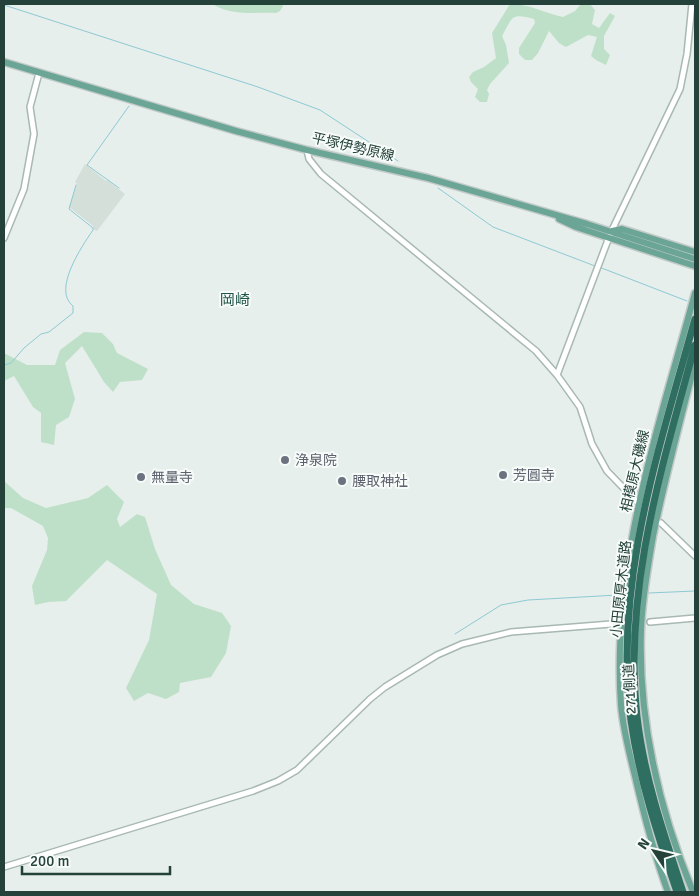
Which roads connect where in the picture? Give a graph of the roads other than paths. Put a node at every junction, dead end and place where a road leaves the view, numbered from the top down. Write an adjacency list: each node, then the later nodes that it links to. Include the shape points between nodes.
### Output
1 (692, 4): 5 (street, via 680,88)
2 (4, 62): 3 (main road, 平塚伊勢原線)
3 (39, 72): 4 (main road, 平塚伊勢原線); 6 (street, via 30,107 34,134 24,189)
4 (307, 150): 5 (main road, 平塚伊勢原線, via 428,178 545,212 576,227); 14 (street, via 308,159 321,174 524,340)
5 (610, 235): 7 (main road, via 622,229); 8 (main road); 9 (main road); 14 (street)
6 (4, 238)
7 (695, 252)
8 (695, 259)
9 (695, 266)
10 (695, 293): 22 (main road, 相模原大磯線, via 643,488 627,566 621,623 620,681 624,731 645,821)
11 (695, 319): 23 (highway, 小田原厚木道路, via 642,518 628,632 628,680 636,748)
12 (695, 345): 24 (highway, 小田原厚木道路, via 649,519 634,632 634,679 642,746 659,818)
13 (695, 363): 25 (main road, 271側道, via 658,514 644,588 641,630 642,702 648,741 668,820)
14 (556, 375): 15 (street, via 580,408 592,444 607,471)
15 (636, 501)
16 (660, 523): 17 (street)
17 (695, 556)
18 (695, 618): 19 (street)
19 (650, 622)
20 (611, 624): 21 (street, via 511,632 462,644 437,655 385,687 297,770 278,781)
21 (4, 867)
22 (668, 892)
23 (677, 892)
24 (683, 892)
25 (693, 892)

